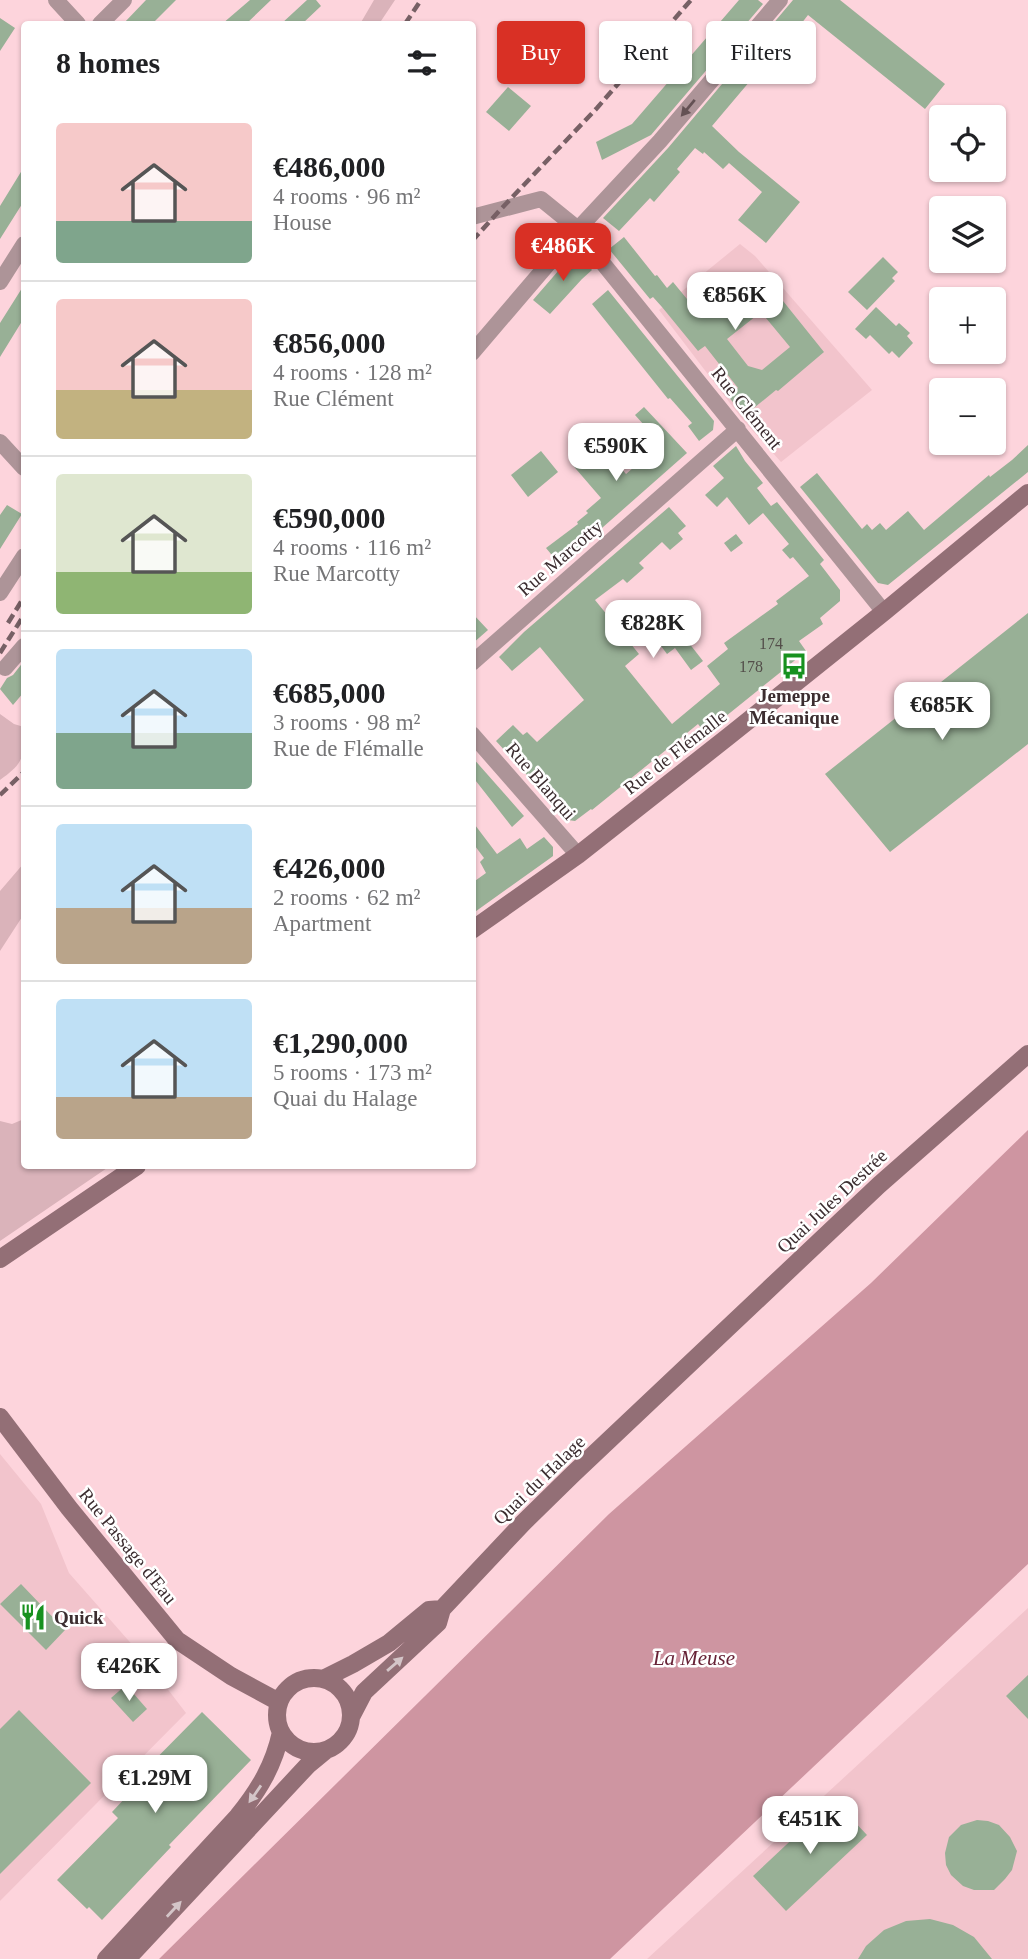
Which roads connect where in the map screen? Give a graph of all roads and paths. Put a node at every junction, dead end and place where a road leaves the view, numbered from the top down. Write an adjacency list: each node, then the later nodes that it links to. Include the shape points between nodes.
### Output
1 (56, 0): 4 (street)
2 (124, 0): 5 (street)
3 (780, 0): 7 (street, one-way to 7)
4 (75, 21)
5 (103, 21)
6 (476, 216): 7 (street, Rue Clément, via 541,199)
7 (578, 229): 10 (street); 11 (street, Rue Clément)
8 (21, 249): 9 (street)
9 (0, 282)
10 (476, 348)
11 (738, 429): 17 (street, Rue Clément); 19 (street, Rue Marcotty)
12 (0, 442): 13 (street)
13 (21, 465)
14 (1028, 493): 17 (main road, Rue de Flémalle)
15 (21, 561): 16 (street)
16 (0, 593)
17 (884, 612): 22 (main road, Rue de Flémalle)
18 (21, 649): 20 (street)
19 (476, 659)
20 (5, 668)
21 (476, 739): 22 (street, Rue Blanqui)
22 (578, 855): 23 (main road, Rue de Flémalle)
23 (476, 927)
24 (1028, 1054): 27 (main road, Quai Jules Destrée, via 879,1185)
25 (132, 1169): 26 (main road)
26 (0, 1259)
27 (669, 1384): 29 (main road, Quai du Halage, via 523,1523)
28 (0, 1417): 31 (main road, Rue Passage d'Eau, via 177,1640)
29 (442, 1609): 30 (main road, Quai du Halage, via 429,1610 400,1635); 32 (main road, Quai du Halage, one-way to 29, via 364,1692 438,1623)
30 (323, 1679): 31 (main road, Quai du Halage, via 292,1685); 32 (main road, via 344,1692)
31 (279, 1702): 33 (main road)
32 (352, 1715): 34 (main road, Quai du Halage, via 344,1738)
33 (281, 1732): 34 (main road, via 303,1751); 35 (main road, one-way to 35, via 272,1764 256,1794)
34 (325, 1751): 36 (main road, Quai du Halage, one-way to 34)
35 (106, 1959)
36 (127, 1959)

